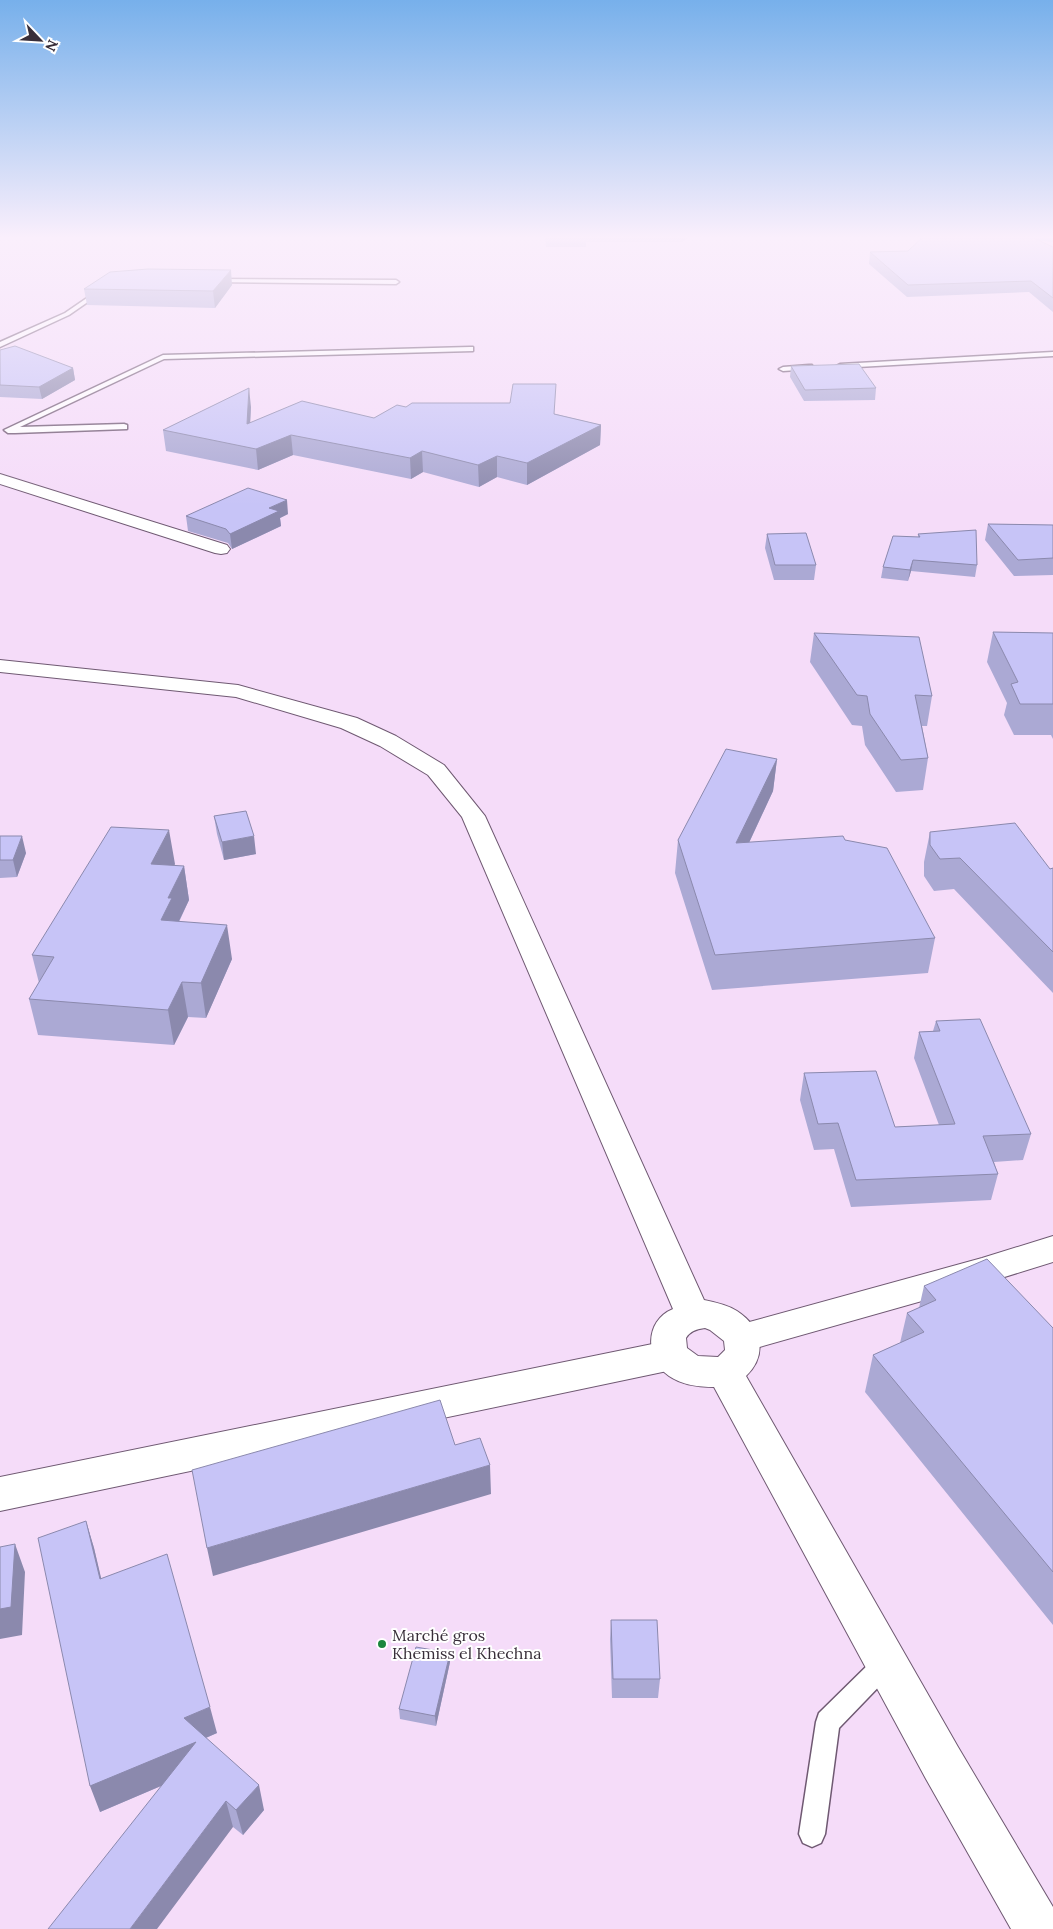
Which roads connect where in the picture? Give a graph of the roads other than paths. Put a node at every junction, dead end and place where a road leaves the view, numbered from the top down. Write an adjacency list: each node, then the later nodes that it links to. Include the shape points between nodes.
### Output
1 (43, 325): 2 (lane)
2 (0, 345)
3 (470, 348): 9 (lane, via 163,357)
4 (1053, 354): 5 (lane)
5 (832, 366)
6 (822, 367): 7 (lane)
7 (783, 369)
8 (124, 427): 9 (lane)
9 (4, 430)
10 (0, 479): 11 (main road)
11 (221, 550)
12 (0, 666): 14 (main road, via 238,691 349,723 388,741 436,770 473,816)
13 (1053, 1248): 16 (main road)
14 (692, 1315): 15 (main road, via 681,1319 670,1333 668,1344); 16 (main road, via 718,1316 738,1330)
15 (672, 1355): 16 (main road, via 680,1365 692,1371 711,1374); 17 (main road)
16 (733, 1355): 18 (main road)
17 (0, 1494)
18 (886, 1663): 19 (lane, via 828,1722); 20 (main road)
19 (812, 1834)
20 (1038, 1929)

